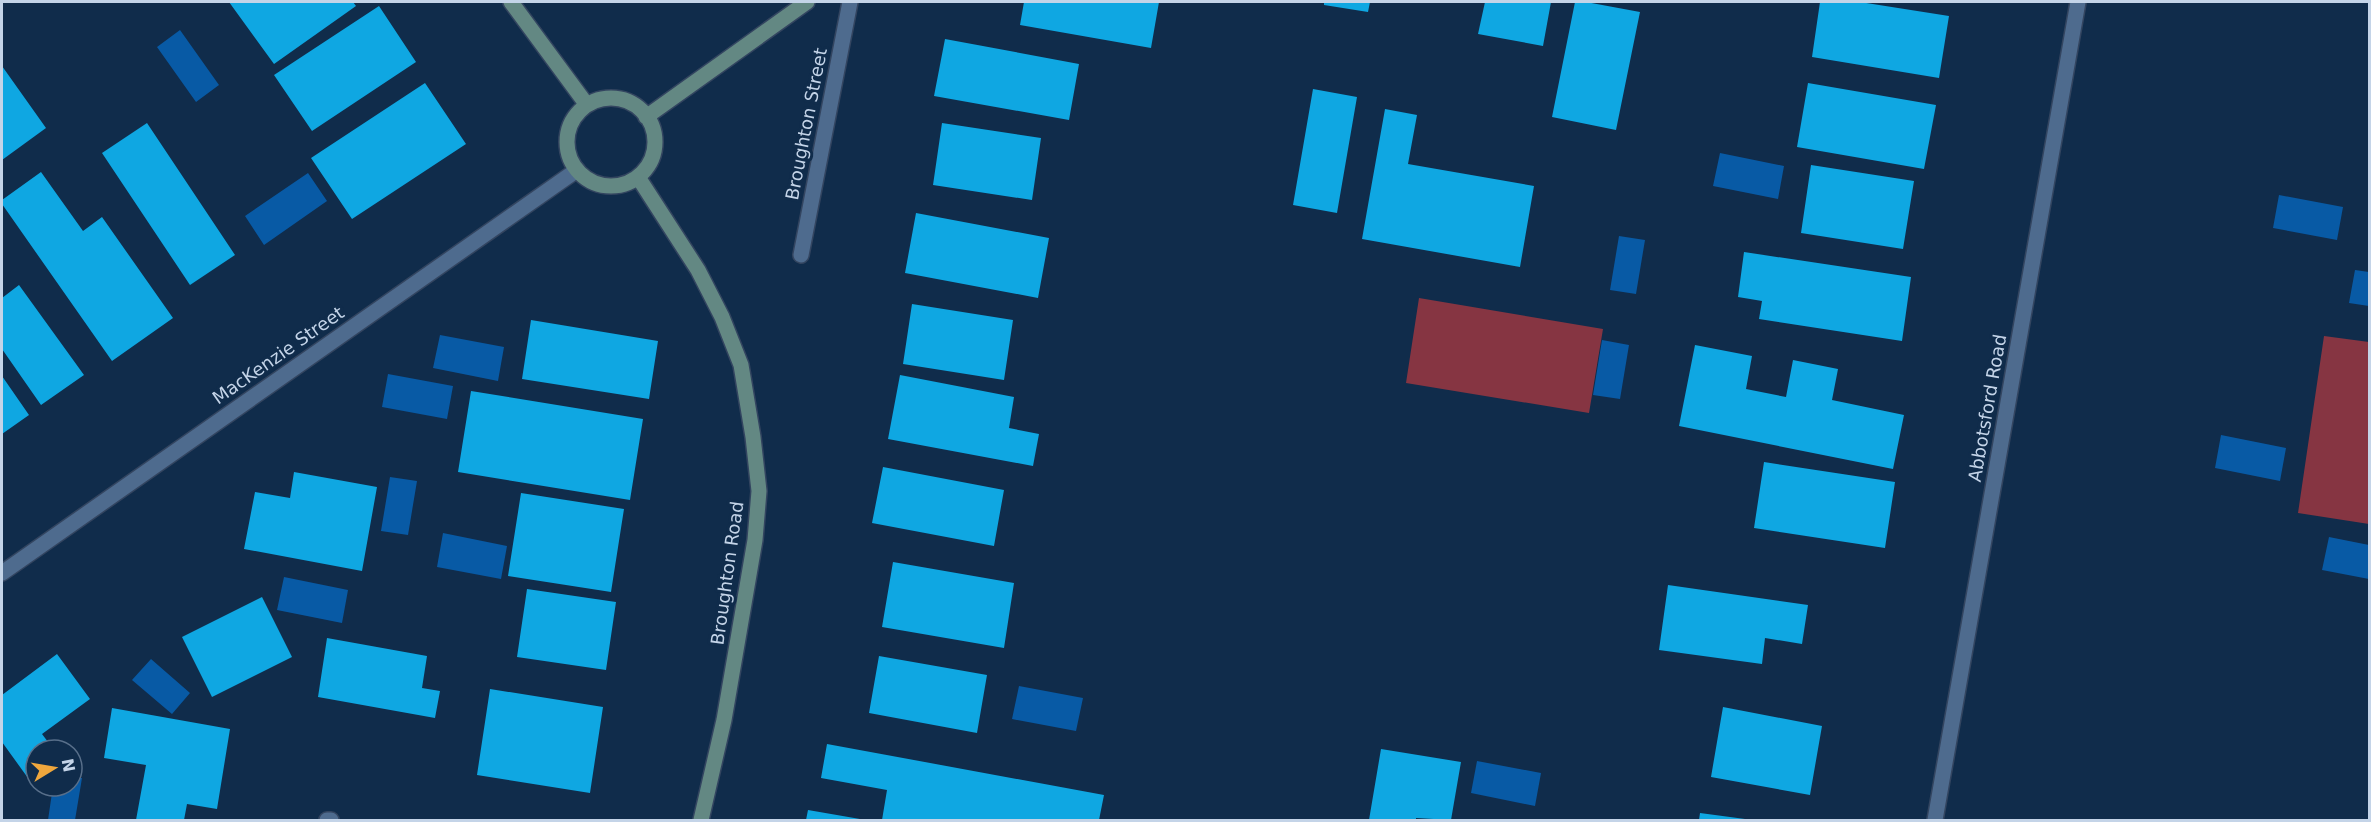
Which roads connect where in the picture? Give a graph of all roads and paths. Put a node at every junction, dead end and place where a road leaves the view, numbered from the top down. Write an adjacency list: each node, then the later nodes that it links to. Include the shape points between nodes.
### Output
1 (511, 2): 5 (main road)
2 (807, 2): 6 (main road)
3 (850, 2): 9 (street, Broughton Street)
4 (2078, 2): 12 (street, Abbotsford Road)
5 (587, 105): 6 (main road, via 612,98 637,107); 7 (main road, via 571,123 568,135 571,160)
6 (646, 117): 8 (main road, via 655,142 653,155)
7 (577, 170): 8 (main road, via 587,179 612,186); 10 (street, MacKenzie Street)
8 (638, 177): 11 (main road, Broughton Road, via 698,270 741,365 759,491 755,540 728,698)
9 (801, 255)
10 (2, 573)
11 (701, 820)
12 (1935, 820)

